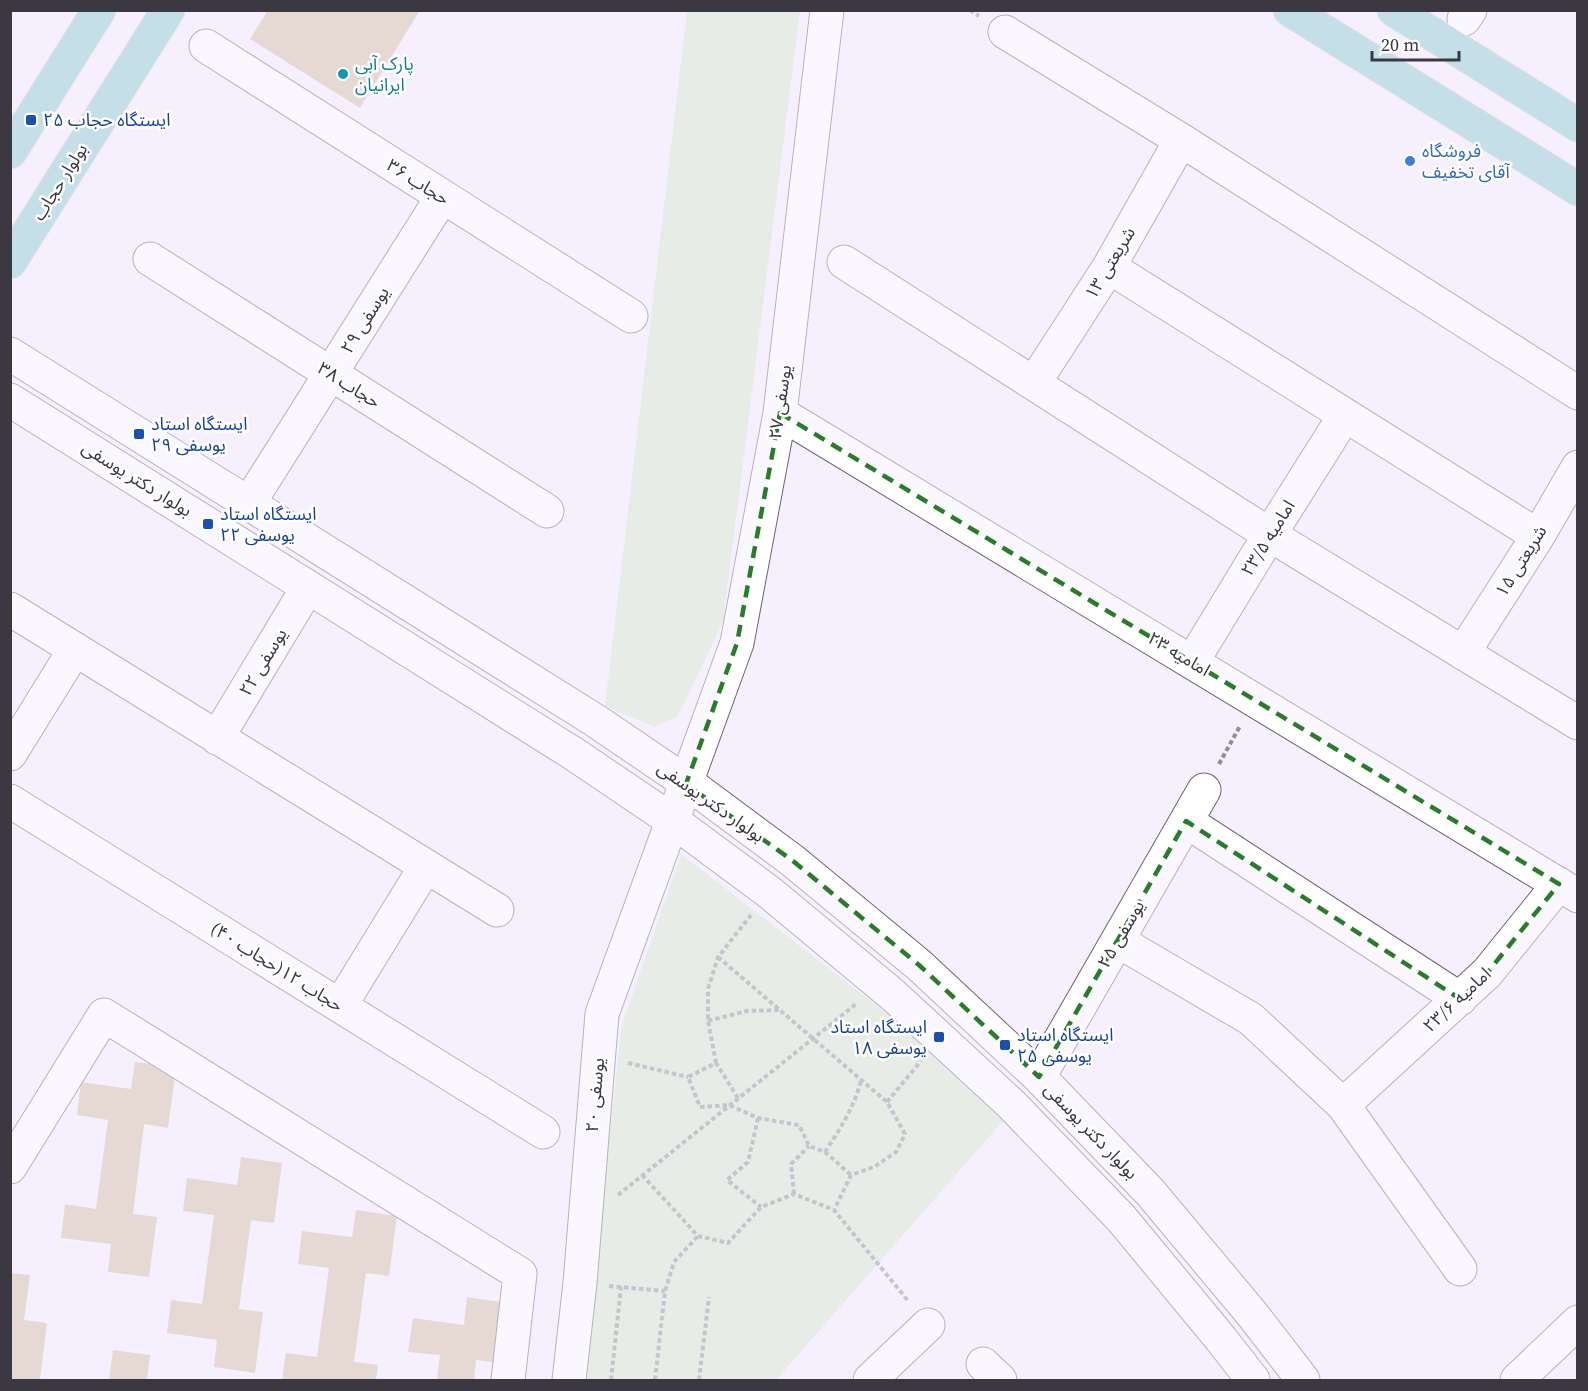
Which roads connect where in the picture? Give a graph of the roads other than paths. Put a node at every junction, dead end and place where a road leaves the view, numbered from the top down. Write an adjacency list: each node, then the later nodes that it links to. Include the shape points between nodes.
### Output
1 (99, 10): 10 (main road)
2 (168, 10): 14 (main road, بولوار حجاب)
3 (827, 10): 23 (street, یوسفی ۲۷)
4 (1290, 10): 11 (main road)
5 (1394, 10): 8 (main road)
6 (1005, 32): 9 (street)
7 (206, 46): 12 (street, حجاب ۳۶)
8 (1578, 125)
9 (1181, 140): 16 (street, شریعتی ۱۳); 21 (street)
10 (10, 153)
11 (1578, 189)
12 (442, 197): 17 (street, حجاب ۳۶); 19 (street, یوسفی ۲۹)
13 (150, 259): 19 (street, حجاب ۳۸)
14 (10, 262)
15 (844, 262): 20 (street)
16 (1109, 267): 20 (street, شریعتی ۱۳); 24 (street)
17 (631, 316)
18 (10, 354): 26 (street, بولوار دکتر یوسفی)
19 (331, 374): 26 (street, یوسفی ۲۹); 27 (street, حجاب ۳۸)
20 (1034, 383): 28 (street)
21 (1578, 393)
22 (10, 400): 30 (street, بولوار دکتر یوسفی)
23 (780, 413): 34 (street, امامیه ۲۳); 38 (street, یوسفی ۲۷, via 737,643)
24 (1345, 416): 28 (street, امامیه ۲۳/۵); 29 (street)
25 (1578, 467): 29 (street, شریعتی ۱۵)
26 (249, 503): 38 (street, بولوار دکتر یوسفی, via 596,721)
27 (546, 511)
28 (1270, 534): 33 (street); 34 (street, امامیه ۲۳/۵)
29 (1538, 536): 33 (street, شریعتی ۱۵)
30 (308, 587): 36 (street, یوسفی ۲۲); 41 (street, بولوار دکتر یوسفی)
31 (10, 609): 32 (street)
32 (75, 648): 36 (street); 37 (street)
33 (1463, 653): 35 (street)
34 (1192, 662): 44 (street, امامیه ۲۳)
35 (1578, 723)
36 (218, 738): 43 (street)
37 (10, 754)
38 (686, 784): 41 (street, یوسفی ۲۷); 49 (street, بولوار دکتر یوسفی, via 793,861 919,965)
39 (1204, 790): 42 (street, یوسفی ۲۵)
40 (10, 801): 48 (street, حجاب ۱۲(حجاب ۴۰))
41 (673, 821): 57 (street, یوسفی ۲۰, via 603,1014); 59 (street, بولوار دکتر یوسفی, via 769,892 881,984 1012,1105 1121,1218)
42 (1186, 821): 46 (street, یوسفی ۲۵); 47 (street)
43 (426, 866): 45 (street); 48 (street)
44 (1568, 890): 47 (street, امامیه ۲۳/۶)
45 (497, 910)
46 (1118, 940): 49 (street, یوسفی ۲۵); 50 (street, via 1251,1019)
47 (1460, 999): 50 (street, امامیه ۲۳/۶)
48 (340, 1006): 51 (street, حجاب ۱۲(حجاب ۴۰))
49 (1039, 1077): 60 (street, بولوار دکتر یوسفی, via 1150,1192)
50 (1343, 1105): 53 (street)
51 (543, 1132)
52 (10, 1167): 56 (street, via 104,1015 520,1274)
53 (1460, 1269)
54 (1578, 1322): 61 (street)
55 (928, 1325): 58 (street)
56 (508, 1380)
57 (568, 1380)
58 (870, 1380)
59 (1253, 1380)
60 (1303, 1380)
61 (1517, 1380)

